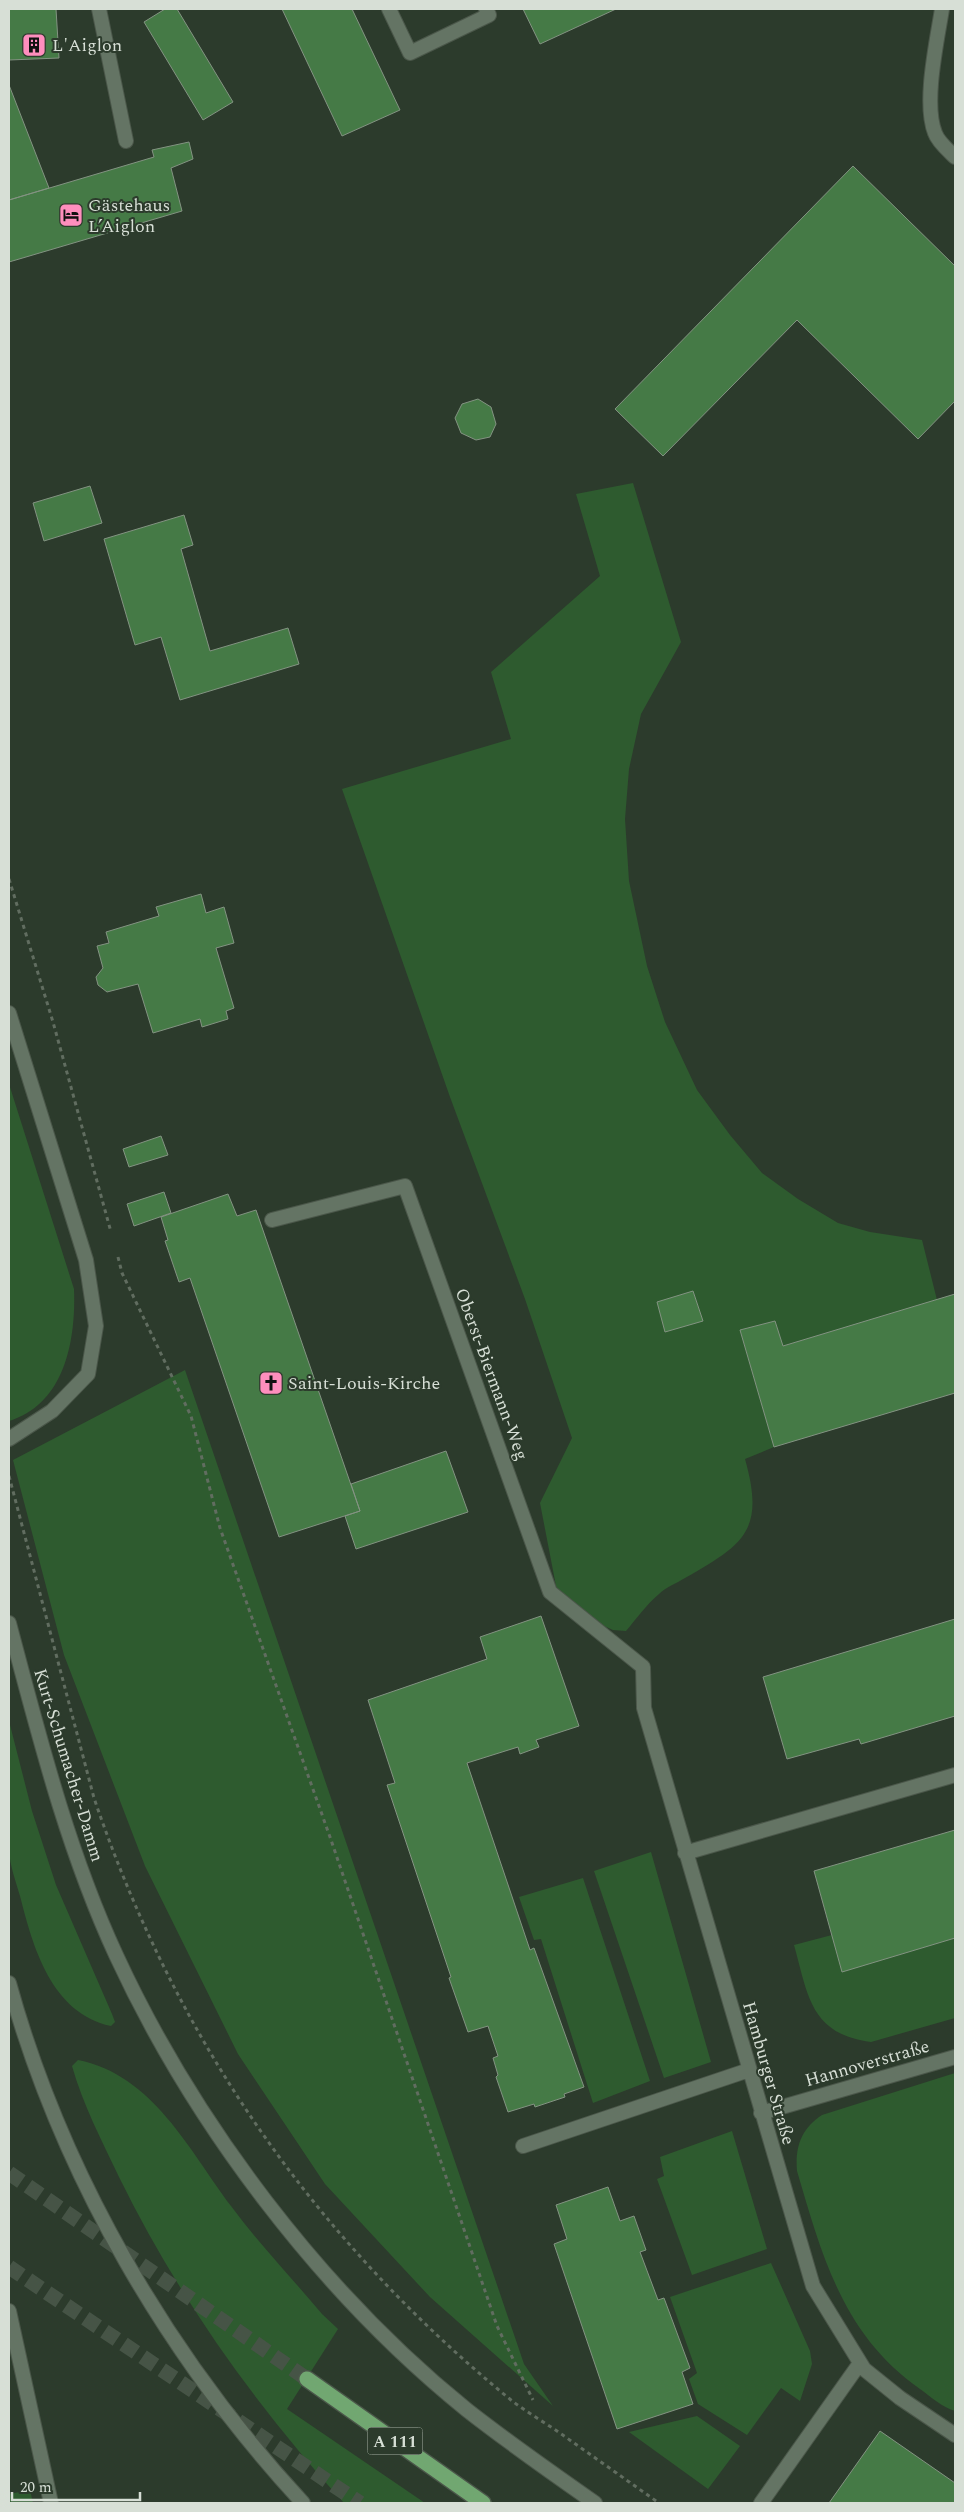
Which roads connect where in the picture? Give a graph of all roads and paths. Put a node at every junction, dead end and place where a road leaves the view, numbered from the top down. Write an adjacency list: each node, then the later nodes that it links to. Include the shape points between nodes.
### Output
1 (99, 9): 5 (main road)
2 (389, 9): 3 (main road, via 410,53 489,15)
3 (486, 9)
4 (942, 9): 6 (main road, via 931,101 935,134)
5 (126, 141)
6 (955, 157)
7 (9, 879): 10 (path, via 53,1022)
8 (9, 1013): 12 (main road, via 86,1260 96,1326 88,1374 52,1411)
9 (272, 1220): 15 (main road, Oberst-Biermann-Weg, via 405,1186 550,1592)
10 (112, 1236)
11 (117, 1254): 26 (path, via 122,1273 190,1416 220,1528 327,1828 497,2326)
12 (9, 1439)
13 (9, 1476): 32 (path, via 94,1798 124,1884 194,2028 292,2175 370,2268 504,2394)
14 (9, 1623): 31 (main road, Kurt-Schumacher-Damm, via 64,1821 116,1955 162,2043 221,2140 274,2211 367,2317 466,2408)
15 (643, 1667): 17 (main road, Hamburger Straße, via 644,1708)
16 (955, 1775): 17 (main road)
17 (685, 1854): 20 (main road, Hamburger Straße)
18 (9, 1983): 29 (main road, via 54,2113 127,2263 201,2378)
19 (955, 2057): 21 (main road, Hannoverstraße)
20 (749, 2070): 21 (main road, Hamburger Straße); 22 (main road)
21 (761, 2113): 24 (main road, Hamburger Straße, via 813,2286)
22 (523, 2146)
23 (9, 2311): 28 (main road)
24 (860, 2363): 27 (main road, Hamburger Straße, via 900,2398); 33 (main road)
25 (307, 2379): 30 (highway, A 111)
26 (533, 2400)
27 (955, 2435)
28 (52, 2503)
29 (303, 2503)
30 (483, 2503)
31 (595, 2503)
32 (659, 2503)
33 (762, 2503)

